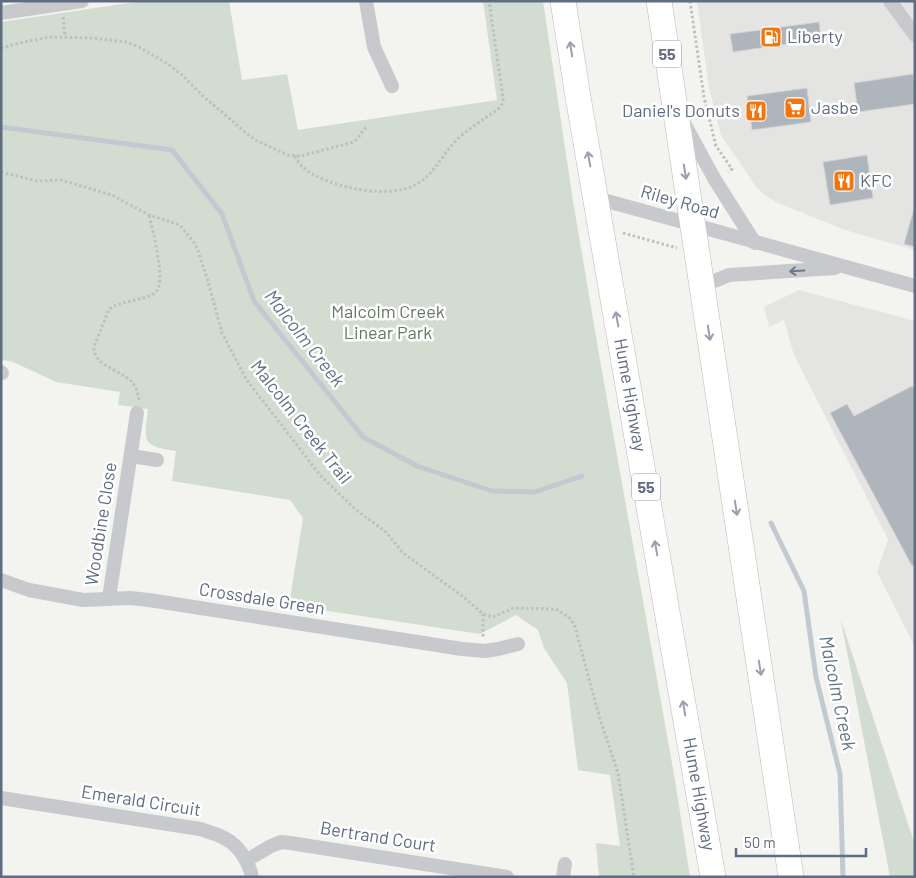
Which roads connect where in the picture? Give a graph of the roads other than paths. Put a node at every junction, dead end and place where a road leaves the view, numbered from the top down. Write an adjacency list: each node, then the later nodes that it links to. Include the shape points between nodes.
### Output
1 (82, 1): 6 (street)
2 (366, 1): 9 (street, via 374,47)
3 (563, 1): 11 (highway, Hume Highway / 55, one-way to 3)
4 (659, 1): 10 (highway, 55)
5 (890, 1): 8 (street)
6 (21, 6): 7 (street)
7 (1, 13)
8 (915, 35)
9 (392, 86)
10 (675, 107): 12 (highway, 55, one-way to 12); 13 (street, Riley Road, via 715,180)
11 (596, 198): 12 (street, Riley Road); 27 (highway, Hume Highway / 55, one-way to 11)
12 (693, 225): 13 (street, Riley Road); 15 (highway, 55)
13 (755, 243): 14 (street, Riley Road)
14 (846, 268): 15 (street, Riley Road, one-way to 15, via 729,275); 16 (street, Riley Road)
15 (702, 286): 28 (highway, 55, one-way to 28)
16 (915, 286)
17 (137, 414): 18 (street, Woodbine Close)
18 (131, 456): 19 (street, Woodbine Close); 21 (street, Woodbine Close)
19 (157, 460)
20 (1, 580): 21 (street, Crossdale Green, via 29,590 83,600)
21 (109, 598): 22 (street, Crossdale Green, via 149,600 485,651)
22 (518, 644)
23 (1, 798): 24 (street, Emerald Circuit, via 200,829 227,839)
24 (247, 860): 25 (street, Emerald Circuit); 26 (street, Bertrand Court, via 281,842)
25 (252, 877)
26 (507, 877)
27 (713, 877)
28 (791, 877)

